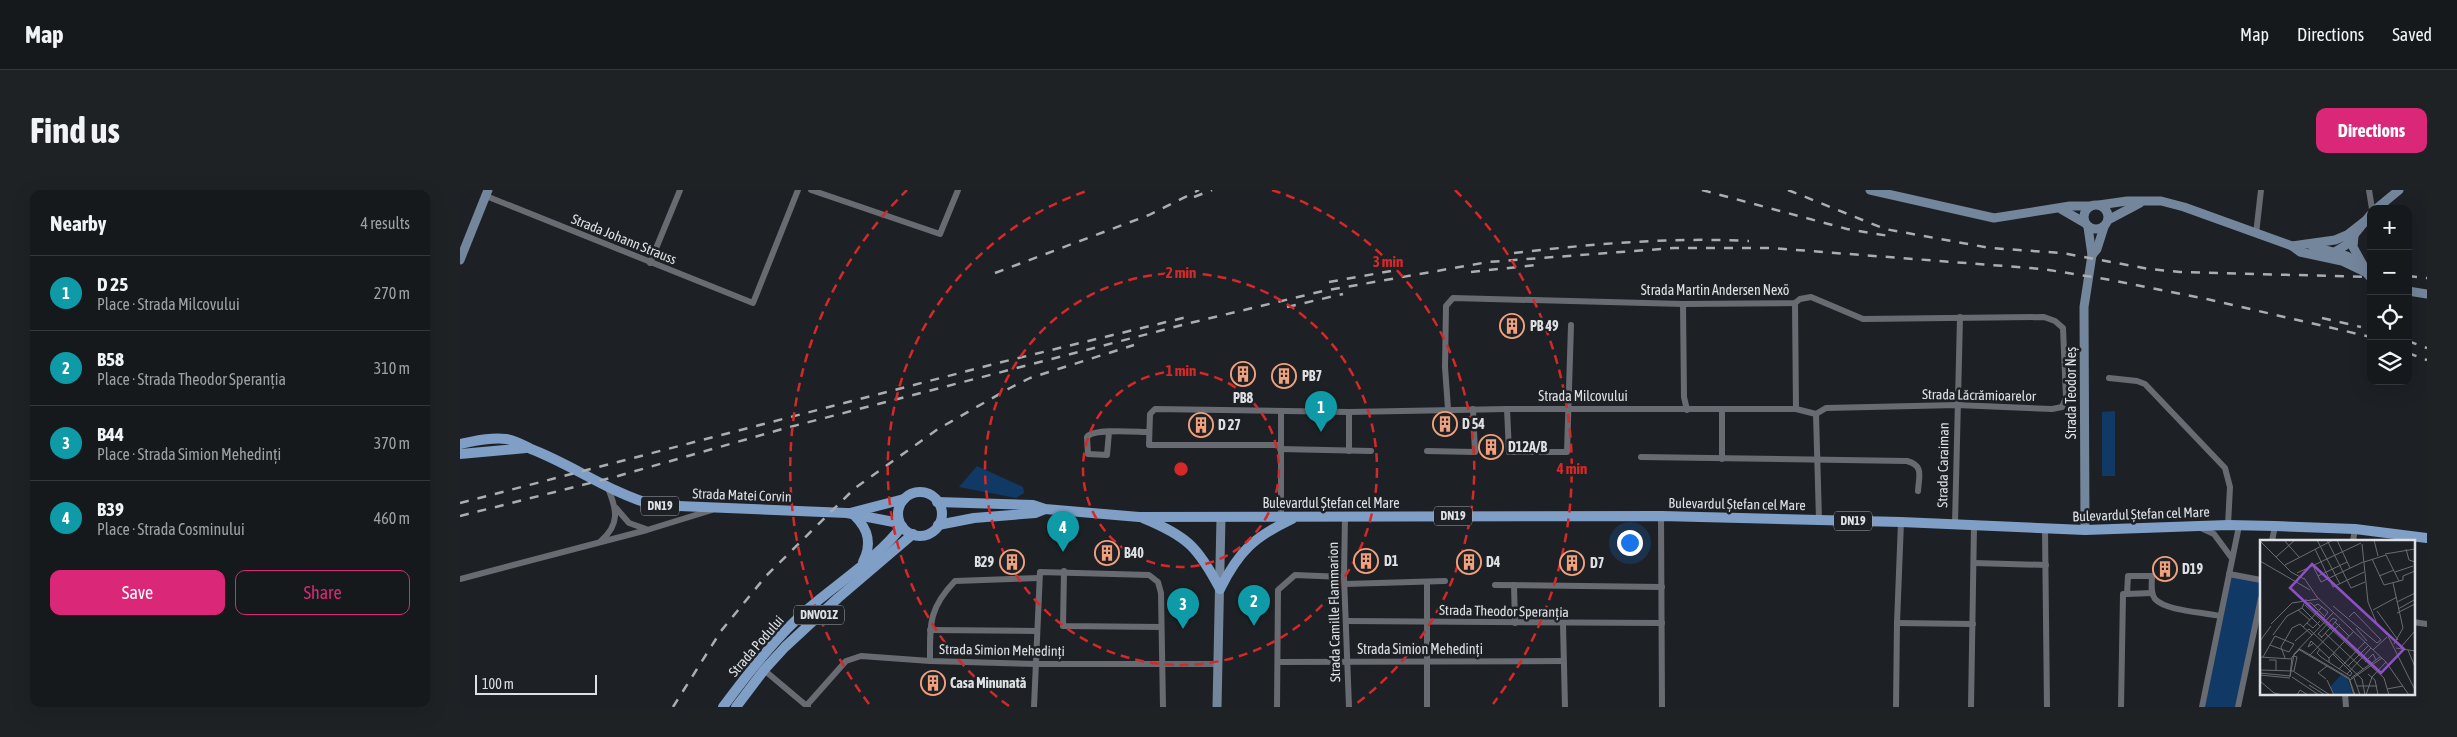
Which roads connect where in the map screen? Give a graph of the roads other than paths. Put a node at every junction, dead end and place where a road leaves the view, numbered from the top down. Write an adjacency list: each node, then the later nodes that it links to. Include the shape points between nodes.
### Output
1 (680, 190): 27 (street)
2 (798, 190): 27 (street, Strada Johann Strauss, via 753,303)
3 (811, 190): 4 (street, via 940,234)
4 (958, 190)
5 (1870, 190): 14 (main road, via 1994,218)
6 (2261, 190): 19 (street)
7 (2369, 190): 11 (street)
8 (2398, 190): 12 (main road)
9 (487, 193): 26 (main road); 27 (street, Strada Johann Strauss)
10 (2141, 203): 13 (main road, via 2127,201); 17 (main road); 19 (main road, via 2162,201)
11 (2371, 205)
12 (2381, 205)
13 (2095, 206): 14 (main road); 17 (main road, via 2108,212); 18 (main road, via 2084,215)
14 (2061, 209): 18 (main road)
15 (2367, 219): 20 (main road)
16 (2367, 219): 21 (main road, via 2347,235)
17 (2106, 224): 18 (main road, via 2096,230); 24 (main road, Strada Teodor Neș)
18 (2087, 225): 24 (main road, Strada Teodor Neș)
19 (2256, 234): 22 (main road)
20 (2354, 236): 23 (main road); 28 (main road, via 2354,247)
21 (2309, 245): 22 (main road); 23 (main road)
22 (2292, 246): 25 (main road, via 2300,252)
23 (2337, 251): 25 (main road); 29 (main road, via 2356,262)
24 (2092, 256): 89 (main road, Strada Teodor Neș, via 2085,296 2084,333)
25 (2322, 256): 30 (main road, via 2342,261)
26 (460, 260)
27 (650, 263)
28 (2367, 272)
29 (2367, 274)
30 (2367, 274)
31 (2412, 292): 32 (main road)
32 (2427, 294)
33 (1795, 303): 34 (street, Strada Martin Andersen Nexö); 35 (street, Strada Martin Andersen Nexö, via 1811,297 1863,319); 45 (street)
34 (1683, 304): 41 (street, Strada Martin Andersen Nexö, via 1453,298 1446,306); 46 (street, via 1684,397)
35 (1960, 317): 37 (street, Strada Martin Andersen Nexö, via 2044,317 2056,321); 39 (street, Strada Caraiman)
36 (1570, 325): 40 (street)
37 (2063, 328): 39 (street, Strada Lăcrămioarelor, via 2066,398 2062,407)
38 (2109, 378): 81 (street, via 2137,380 2145,384 2225,468 2230,487)
39 (1956, 405): 49 (street, Strada Lăcrămioarelor, via 1826,408); 78 (street, Strada Caraiman)
40 (1567, 408): 43 (street, Strada Milcovului); 43 (street, via 1567,452 1508,452); 46 (street, Strada Milcovului)
41 (1448, 409): 42 (street, Strada Milcovului); 48 (street, Strada Milcovului)
42 (1473, 409): 43 (street, Strada Milcovului); 57 (street, via 1475,452)
43 (1507, 409)
44 (1722, 409): 45 (street, Strada Milcovului); 46 (street, Strada Milcovului); 60 (street)
45 (1796, 409): 49 (street, Strada Milcovului)
46 (1687, 410)
47 (1281, 412): 48 (street, Strada Milcovului); 51 (street, Strada Milcovului, via 1155,409 1150,414); 53 (street)
48 (1349, 412): 55 (street)
49 (1816, 414): 61 (street)
50 (1109, 432): 50 (street, via 1089,434 1088,454 1108,455); 51 (street)
51 (1149, 432): 53 (street, via 1149,445)
52 (460, 444): 54 (main road, Strada Matei Corvin / DN19, via 501,438)
53 (1280, 447): 55 (street); 75 (street)
54 (530, 448): 58 (main road, Strada Matei Corvin / DN19); 62 (main road, Strada Matei Corvin / DN19)
55 (1349, 451): 56 (street)
56 (1371, 451)
57 (1427, 451)
58 (460, 454)
59 (1641, 457): 60 (street)
60 (1722, 459): 61 (street)
61 (1818, 460): 63 (street, via 1907,461 1919,468); 76 (street)
62 (608, 488): 66 (street); 67 (main road, Strada Matei Corvin / DN19, via 654,505)
63 (1918, 491)
64 (904, 498): 65 (main road, DN19, via 924,492); 69 (main road, DN19); 79 (main road, via 899,507)
65 (938, 502): 68 (main road, Bulevardul Ștefan cel Mare / DN19, via 1033,505); 80 (main road, via 941,512)
66 (616, 507): 88 (street, via 629,523); 94 (street, via 616,522)
67 (715, 509): 69 (main road, Strada Matei Corvin / DN19); 88 (street)
68 (1045, 509): 73 (main road, Bulevardul Ștefan cel Mare / DN19); 80 (main road, Bulevardul Ștefan cel Mare / DN19)
69 (851, 515): 79 (main road, DN19); 97 (main road, via 863,526 868,537)
70 (1297, 516): 71 (main road, Bulevardul Ștefan cel Mare / DN19); 75 (main road, Bulevardul Ștefan cel Mare / DN19); 110 (main road, via 1248,546 1232,564)
71 (1345, 516): 72 (main road, Bulevardul Ștefan cel Mare / DN19); 103 (street, Strada Camille Flammarion)
72 (1661, 516): 76 (main road, Bulevardul Ștefan cel Mare / DN19); 109 (street)
73 (1138, 517): 74 (main road, Bulevardul Ștefan cel Mare / DN19); 110 (main road, via 1173,532 1198,550)
74 (1221, 517): 75 (main road, Bulevardul Ștefan cel Mare / DN19); 110 (main road)
75 (1281, 517)
76 (1819, 520): 77 (main road, Bulevardul Ștefan cel Mare / DN19)
77 (1901, 522): 78 (main road, Bulevardul Ștefan cel Mare / DN19); 120 (street)
78 (1955, 524): 82 (main road, Bulevardul Ștefan cel Mare / DN19)
79 (900, 525): 90 (main road, DN19); 97 (main road, Strada Podului / DNVO1Z, via 889,541)
80 (938, 525): 90 (main road, DN19, via 928,534)
81 (2228, 525): 83 (main road, Bulevardul Ștefan cel Mare / DN19); 85 (main road, Bulevardul Ștefan cel Mare / DN19)
82 (1974, 526): 86 (main road, Bulevardul Ștefan cel Mare / DN19); 96 (street)
83 (2239, 526): 84 (main road, Bulevardul Ștefan cel Mare / DN19); 95 (street)
84 (2275, 526): 87 (main road, Bulevardul Ștefan cel Mare / DN19); 92 (street)
85 (2198, 528): 89 (main road, Bulevardul Ștefan cel Mare / DN19); 95 (street, via 2214,534)
86 (2046, 529): 89 (main road, Bulevardul Ștefan cel Mare / DN19); 98 (street)
87 (2356, 529): 91 (main road, Bulevardul Ștefan cel Mare / DN19); 93 (street)
88 (647, 530): 94 (street)
89 (2086, 530)
90 (913, 534): 135 (main road, Strada Podului / DNVO1Z, via 832,604)
91 (2427, 538)
92 (2272, 540)
93 (2353, 540)
94 (600, 541): 102 (street)
95 (2231, 557): 100 (street)
96 (1974, 563): 98 (street); 122 (street)
97 (862, 564): 138 (main road, Strada Podului / DNVO1Z, via 785,632)
98 (2046, 565): 150 (street)
99 (1064, 571): 101 (street, via 1040,572); 124 (street, via 1149,574 1158,582 1161,593); 124 (street, via 1063,626)
100 (2229, 574): 104 (street); 114 (street)
101 (1039, 578): 125 (street, via 955,580 934,609); 126 (street)
102 (460, 579)
103 (1345, 580): 106 (street); 115 (street, Strada Camille Flammarion); 129 (street, via 1295,575 1278,590)
104 (2260, 580)
105 (1445, 581): 106 (street)
106 (1426, 582): 116 (street)
107 (1495, 584): 108 (street)
108 (1514, 584): 109 (street); 118 (street)
109 (1662, 587): 119 (street)
110 (1220, 589): 134 (main road)
111 (2152, 593): 112 (street); 112 (street, via 2152,576 2128,576); 114 (street, via 2167,607)
112 (2127, 594): 151 (street, via 2123,594)
113 (2260, 603): 153 (street)
114 (2220, 616): 152 (street)
115 (1346, 621): 116 (street, Strada Theodor Speranția); 130 (street, Strada Camille Flammarion)
116 (1427, 622): 118 (street, Strada Theodor Speranția); 132 (street)
117 (2414, 622): 123 (street)
118 (1514, 623): 121 (street, Strada Theodor Speranția)
119 (1662, 623): 121 (street, Strada Theodor Speranția); 147 (street)
120 (1897, 623): 122 (street); 148 (street)
121 (1562, 624): 128 (street)
122 (1973, 624): 149 (street)
123 (2427, 624)
124 (1161, 627): 131 (street)
125 (930, 630): 126 (street); 127 (street)
126 (1037, 631): 133 (street)
127 (930, 661): 133 (street, Strada Simion Mehedinți); 137 (street, Strada Simion Mehedinți, via 861,656 846,661)
128 (1563, 661): 132 (street, Strada Simion Mehedinți); 146 (street)
129 (1278, 662): 130 (street, Strada Simion Mehedinți); 143 (street)
130 (1347, 662): 132 (street, Strada Simion Mehedinți); 144 (street, Strada Camille Flammarion)
131 (1161, 663): 133 (street, Strada Simion Mehedinți); 134 (street, Strada Simion Mehedinți); 141 (street)
132 (1427, 663): 145 (street)
133 (1036, 664): 140 (street)
134 (1218, 664): 142 (main road)
135 (764, 670): 137 (street); 139 (main road, Strada Podului / DNVO1Z)
136 (2345, 694): 154 (street)
137 (807, 706)
138 (723, 707)
139 (736, 707)
140 (1034, 707)
141 (1162, 707)
142 (1217, 707)
143 (1277, 707)
144 (1348, 707)
145 (1427, 707)
146 (1565, 707)
147 (1662, 707)
148 (1896, 707)
149 (1971, 707)
150 (2047, 707)
151 (2121, 707)
152 (2202, 707)
153 (2238, 707)
154 (2346, 707)

